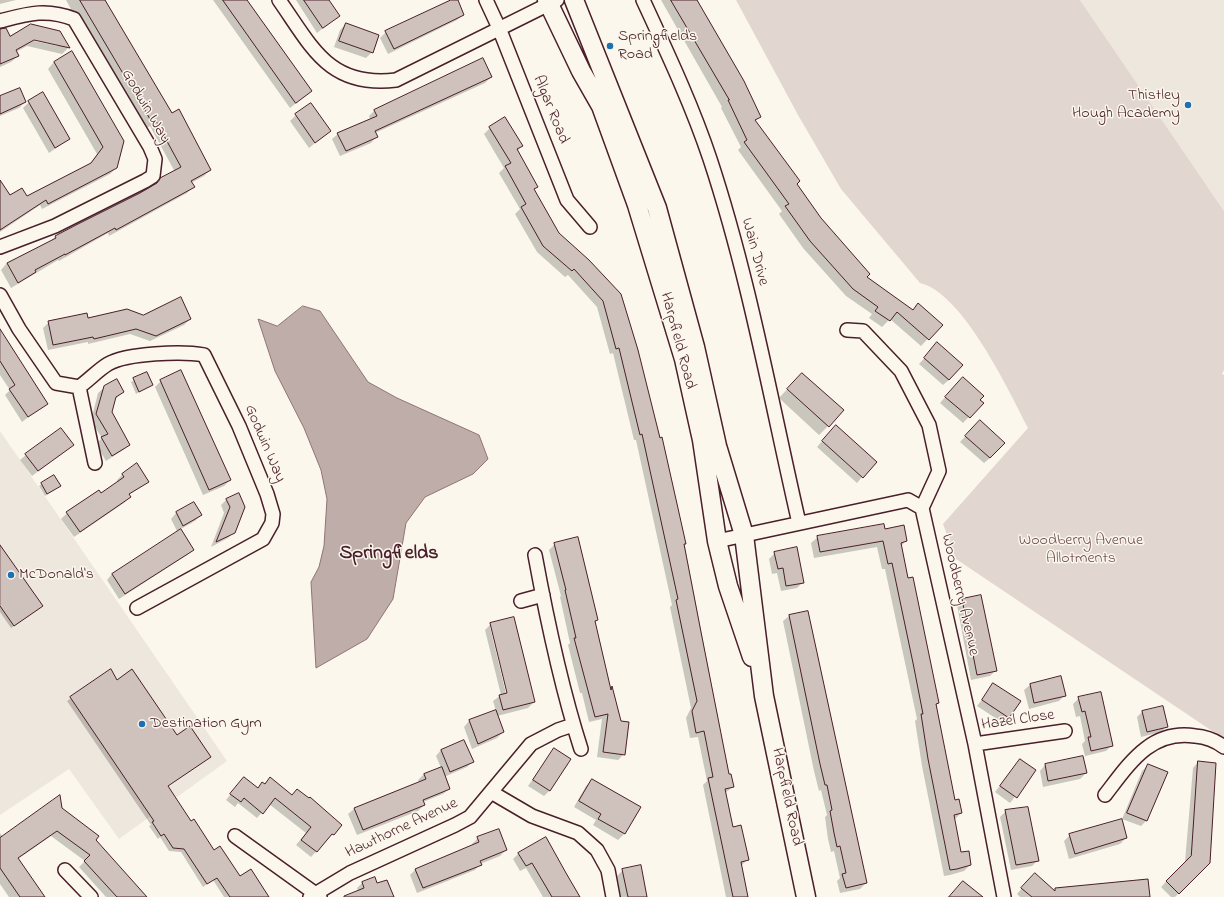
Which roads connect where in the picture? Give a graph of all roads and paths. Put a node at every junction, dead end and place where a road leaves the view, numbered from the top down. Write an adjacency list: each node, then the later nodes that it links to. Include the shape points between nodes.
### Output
1 (279, 0): 7 (street, via 316,54 344,75 360,80 396,80)
2 (486, 0): 7 (street, Algar Road)
3 (574, 0): 16 (street, Harpfield Road, via 657,208 695,347 717,446)
4 (643, 0): 15 (street, Wain Drive, via 710,158 745,281)
5 (551, 1): 7 (street); 17 (street, Harpfield Road, via 581,71 601,106 637,205 684,358 702,440)
6 (0, 21): 9 (street, Godwin Way, via 31,13 59,13 74,19 156,159 152,176 145,181 55,226)
7 (499, 28): 8 (street, Algar Road, via 567,200)
8 (590, 227)
9 (0, 247)
10 (0, 294): 12 (street, via 19,329 56,383)
11 (847, 330): 14 (street, via 863,331 901,371 929,425 939,471)
12 (79, 387): 13 (street); 21 (street, Godwin Way, via 108,364 122,357 192,352 204,355 239,426 273,514 270,531 263,539)
13 (95, 463)
14 (922, 508): 15 (street, via 908,500); 25 (street, Woodberry Avenue)
15 (799, 522): 16 (street)
16 (744, 535): 17 (street); 22 (street, Harpfield Road)
17 (717, 541): 22 (street, Harpfield Road, via 728,586)
18 (536, 555): 19 (street)
19 (543, 595): 20 (street); 23 (street)
20 (521, 601)
21 (137, 608)
22 (764, 696): 35 (street, Harpfield Road)
23 (573, 725): 27 (street); 28 (street, Hawthorne Avenue, via 531,744)
24 (1065, 731): 25 (street, Hazel Close)
25 (975, 744): 36 (street, Woodberry Avenue)
26 (1224, 747): 29 (street, via 1215,740 1183,734 1161,738 1144,749)
27 (581, 750)
28 (491, 792): 32 (street, Hawthorne Avenue, via 470,817 350,872); 34 (street, via 532,816 578,833 597,850 608,870)
29 (1105, 795)
30 (235, 836): 32 (street)
31 (66, 870): 33 (street)
32 (316, 895)
33 (90, 897)
34 (613, 897)
35 (806, 897)
36 (1004, 897)

